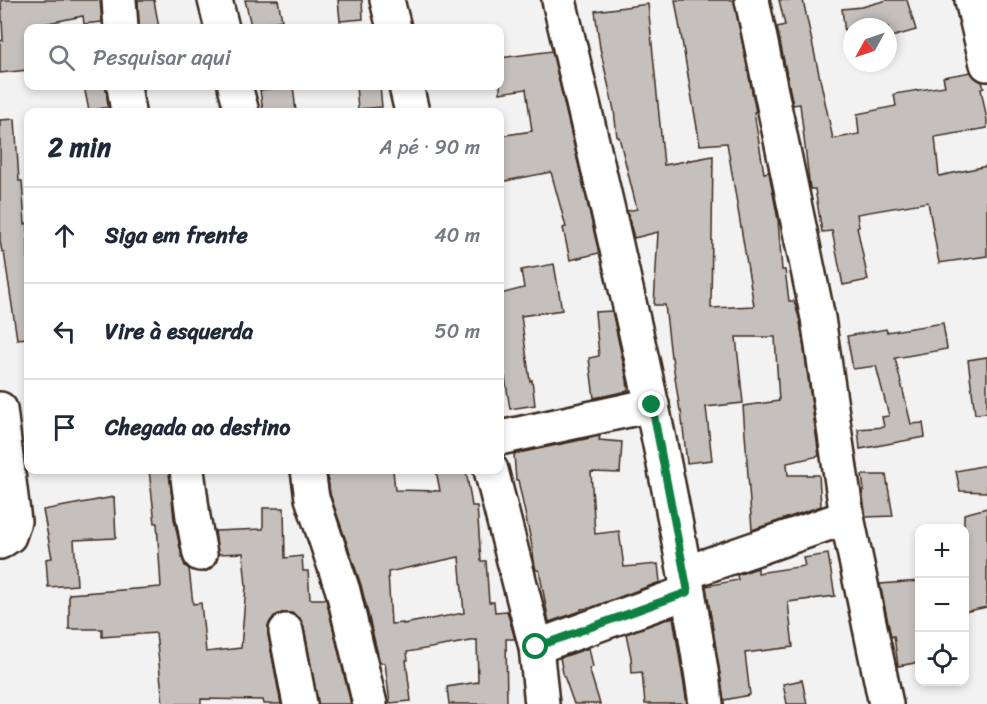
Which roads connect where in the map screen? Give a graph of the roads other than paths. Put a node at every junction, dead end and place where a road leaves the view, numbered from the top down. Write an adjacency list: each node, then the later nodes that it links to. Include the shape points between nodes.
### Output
1 (119, 0): 7 (street)
2 (215, 0): 8 (street)
3 (387, 0): 9 (street)
4 (559, 0): 17 (street)
5 (752, 0): 23 (street, via 818,318)
6 (972, 0): 10 (street)
7 (121, 24)
8 (221, 24)
9 (393, 24)
10 (987, 64)
11 (125, 90): 14 (street)
12 (236, 90): 15 (street)
13 (407, 90): 16 (street)
14 (127, 108)
15 (241, 108)
16 (411, 108)
17 (652, 405): 19 (street); 26 (street)
18 (0, 409): 24 (street, via 14,521 9,536)
19 (504, 437)
20 (188, 474): 25 (street)
21 (309, 474): 30 (street, via 312,498 343,591)
22 (492, 474): 28 (street)
23 (847, 517): 26 (street); 33 (street)
24 (0, 542)
25 (200, 554)
26 (687, 582): 28 (street); 32 (street)
27 (286, 631): 29 (street)
28 (536, 647): 31 (street)
29 (300, 704)
30 (370, 704)
31 (542, 704)
32 (706, 704)
33 (886, 704)

